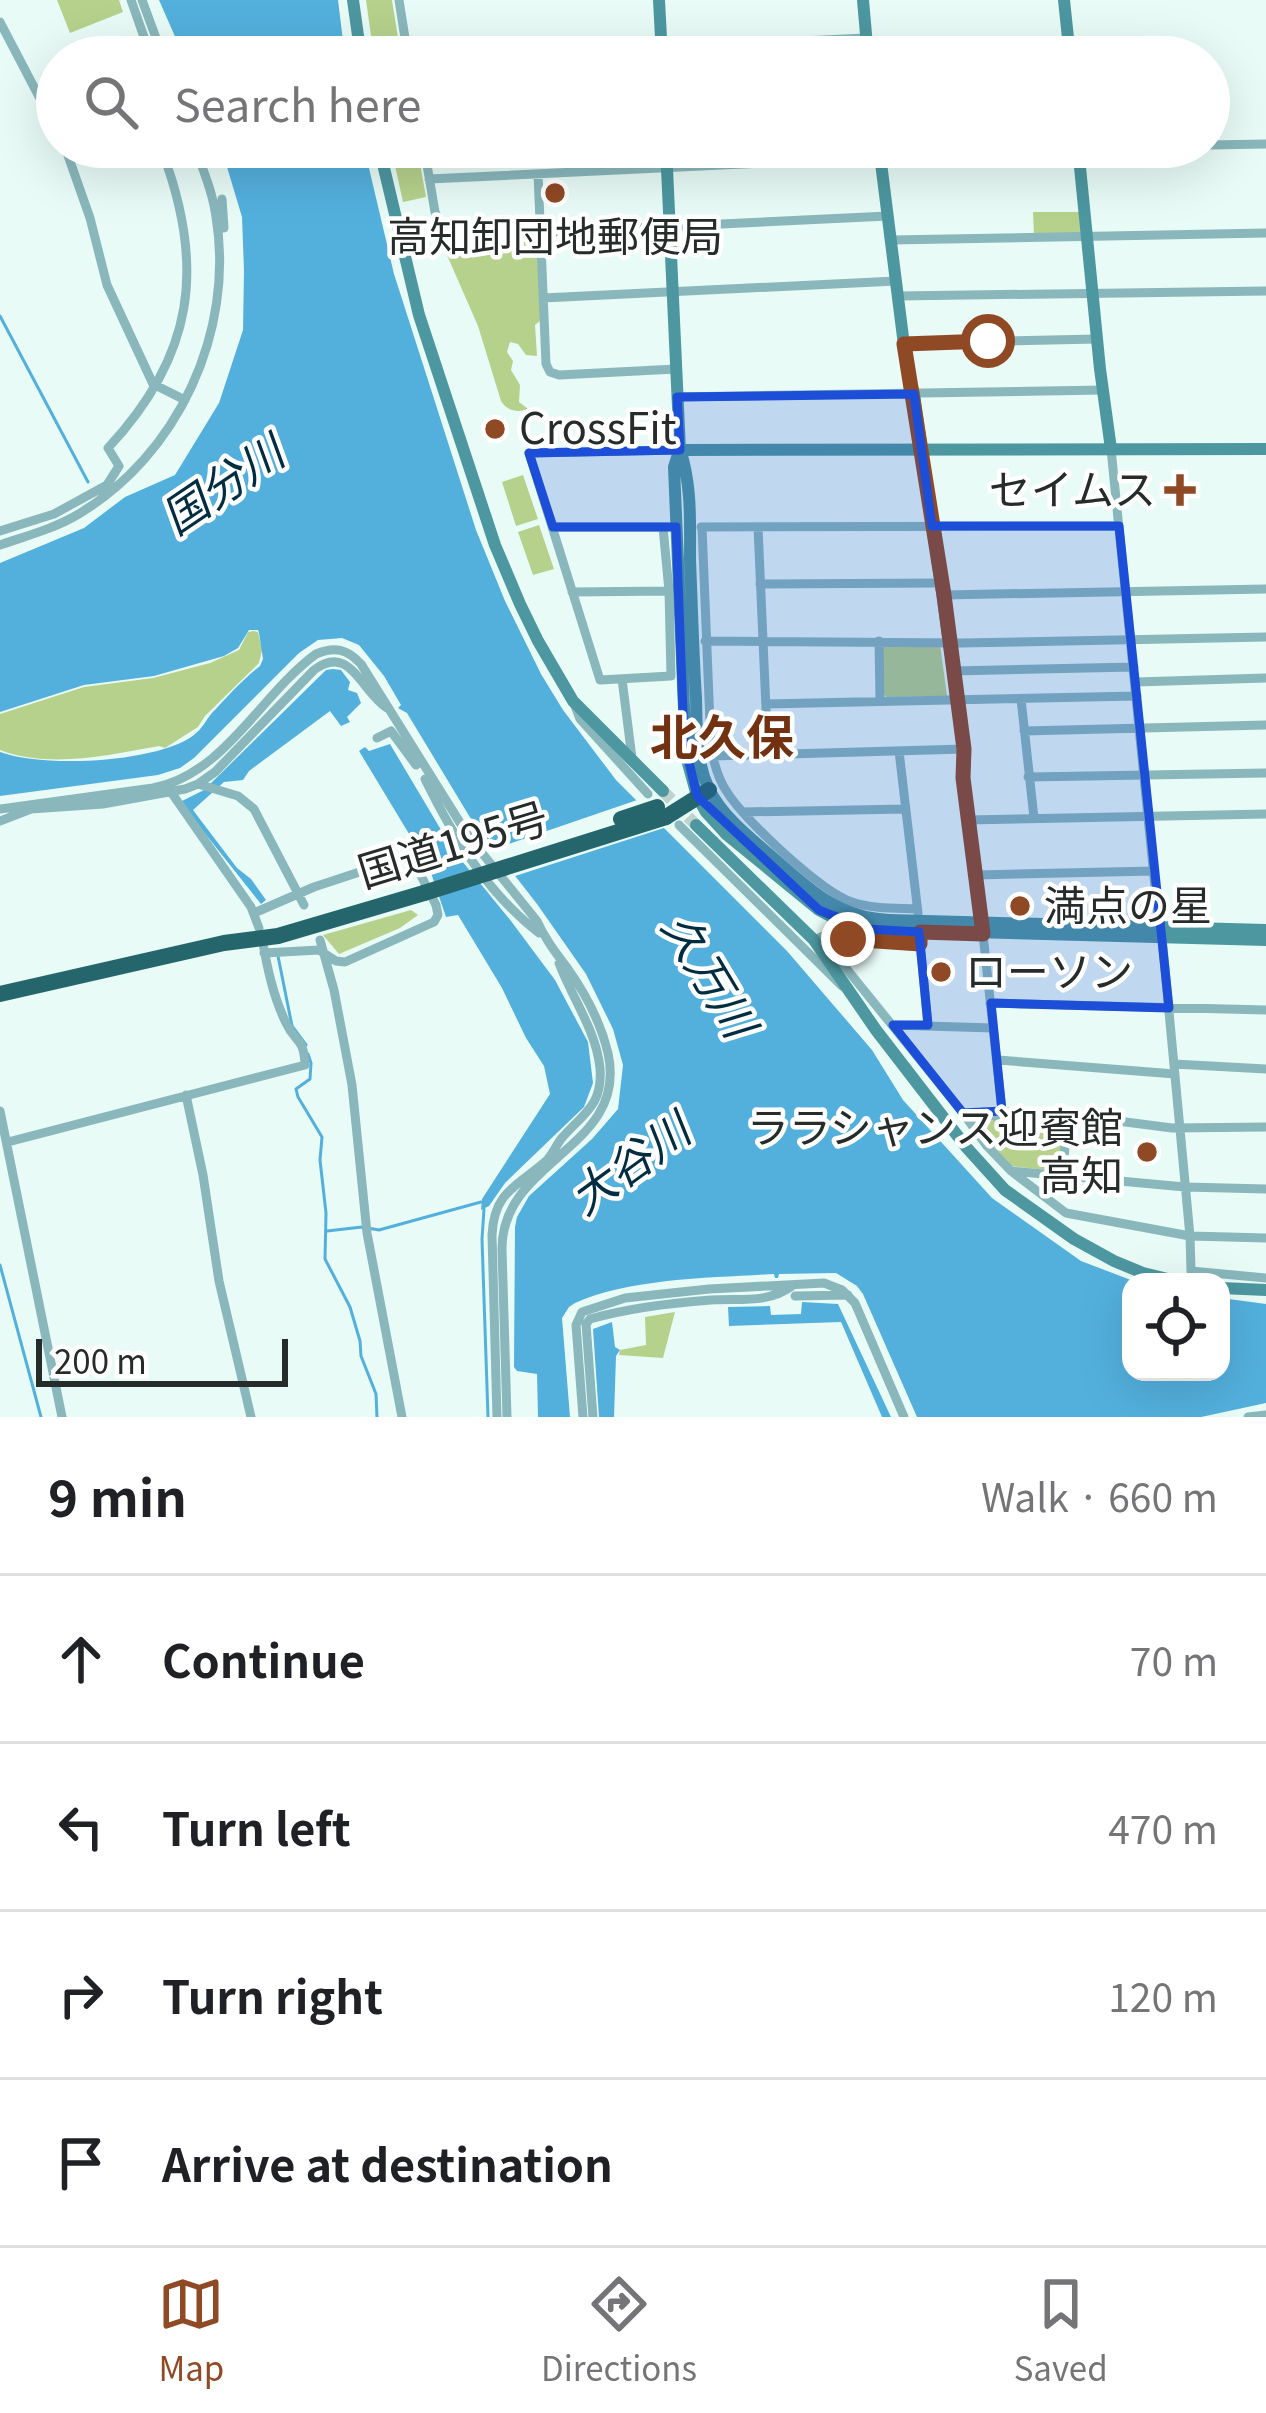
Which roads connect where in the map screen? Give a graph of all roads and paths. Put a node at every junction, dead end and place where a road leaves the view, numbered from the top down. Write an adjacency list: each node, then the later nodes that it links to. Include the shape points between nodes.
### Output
1 (131, 0): 9 (street)
2 (142, 0): 10 (street)
3 (353, 0): 11 (street)
4 (399, 0): 12 (street)
5 (659, 0): 13 (street)
6 (863, 0): 14 (street)
7 (1064, 0): 15 (street)
8 (0, 22): 16 (street)
9 (144, 36)
10 (155, 36)
11 (358, 36)
12 (405, 36)
13 (661, 36)
14 (865, 36)
15 (1067, 36)
16 (36, 91)
17 (1266, 144): 18 (street)
18 (1230, 145)
19 (72, 168): 49 (street, via 107,285)
20 (169, 168): 49 (street, via 185,226 187,281 178,336)
21 (203, 168): 27 (street); 31 (street)
22 (384, 168): 86 (street, via 419,315 495,545)
23 (427, 168): 29 (street)
24 (667, 168): 28 (street); 34 (street)
25 (882, 168): 33 (street)
26 (1080, 168): 37 (street)
27 (191, 172)
28 (538, 174): 29 (street); 35 (street)
29 (429, 179): 35 (street, via 447,237)
30 (222, 199): 39 (street)
31 (216, 213): 32 (street); 39 (street)
32 (201, 216)
33 (888, 216): 34 (street); 38 (street)
34 (669, 227): 35 (street); 42 (street)
35 (541, 233): 45 (street)
36 (1266, 233): 37 (street)
37 (1087, 237): 38 (street); 43 (street)
38 (891, 240): 41 (street)
39 (219, 241): 40 (street); 53 (street, via 215,318)
40 (202, 245)
41 (897, 288): 42 (street); 43 (street); 47 (street)
42 (672, 292): 45 (street); 48 (street)
43 (1093, 292): 44 (street); 46 (street)
44 (1266, 292)
45 (543, 298): 48 (street, via 546,364 554,374)
46 (1097, 339): 47 (street); 50 (street)
47 (904, 344): 51 (street)
48 (676, 369): 52 (street)
49 (157, 386): 53 (street); 58 (street, via 108,448 119,466)
50 (1103, 390): 51 (street); 54 (street)
51 (914, 394): 52 (street); 57 (street)
52 (677, 397): 56 (street)
53 (185, 400): 58 (street)
54 (1112, 449): 55 (street); 57 (street); 60 (street)
55 (1266, 449)
56 (680, 450): 57 (street); 61 (street, via 531,451); 62 (street, via 674,467)
57 (922, 450): 59 (street)
58 (109, 488): 64 (street); 65 (street, via 73,518)
59 (932, 526): 60 (street); 63 (street); 67 (street)
60 (1119, 526): 71 (street)
61 (553, 527): 62 (street); 70 (street)
62 (682, 527): 63 (street); 69 (street); 75 (street); 105 (street)
63 (758, 527): 66 (street)
64 (0, 532)
65 (0, 545)
66 (760, 584): 67 (street); 76 (street)
67 (942, 589): 71 (street); 77 (street)
68 (1266, 589): 71 (street)
69 (669, 591): 70 (street); 81 (street, via 671,676)
70 (572, 592): 81 (street, via 600,680)
71 (1126, 592): 74 (street)
72 (1266, 637): 74 (street)
73 (879, 640): 76 (street); 77 (street); 87 (street)
74 (1131, 640): 77 (street); 78 (street)
75 (705, 641): 76 (street); 97 (street)
76 (763, 641): 88 (street)
77 (949, 642): 79 (street)
78 (1134, 667): 79 (street); 82 (street)
79 (954, 671): 85 (street)
80 (1266, 678): 82 (street)
81 (622, 680): 98 (street)
82 (1136, 682): 83 (street)
83 (1137, 696): 84 (street); 91 (street)
84 (1021, 699): 85 (street); 92 (street)
85 (956, 700): 87 (street); 94 (street)
86 (573, 701): 98 (street); 107 (street, via 580,719)
87 (880, 701): 88 (street)
88 (766, 704): 96 (street)
89 (389, 709): 101 (street); 103 (street, via 345,664 324,663); 104 (street, via 351,654 324,651 201,768)
90 (1266, 725): 91 (street)
91 (1141, 728): 92 (street); 100 (street)
92 (1024, 731): 102 (street)
93 (377, 738): 101 (street, via 391,731)
94 (964, 749): 95 (street); 114 (street)
95 (899, 751): 96 (street); 109 (street)
96 (768, 754): 97 (street)
97 (712, 756): 110 (street)
98 (632, 758): 107 (street)
99 (1266, 773): 100 (street)
100 (1146, 775): 102 (street); 112 (street)
101 (426, 777): 129 (street)
102 (1028, 777): 113 (street)
103 (201, 785): 104 (street); 119 (street, via 254,808)
104 (163, 790): 106 (street); 124 (street)
105 (703, 793): 107 (highway, 国道195号); 120 (street, via 824,902)
106 (39, 805): 108 (street); 115 (street)
107 (663, 807): 124 (highway, 国道195号, bridge, via 422,889); 130 (street)
108 (0, 809)
109 (905, 809): 110 (street); 120 (street)
110 (743, 812): 120 (street, via 836,895)
111 (1266, 814): 112 (street)
112 (1150, 817): 113 (street); 117 (street)
113 (1034, 818): 114 (street)
114 (968, 820): 118 (street)
115 (0, 821)
116 (696, 825): 126 (street)
117 (1154, 871): 118 (street); 123 (street)
118 (976, 875): 121 (street)
119 (301, 900): 124 (street); 128 (street, via 314,887 405,857 436,904 434,922 345,962)
120 (919, 926): 121 (street); 125 (street); 136 (street)
121 (982, 928): 123 (street); 132 (street)
122 (1266, 930): 123 (street)
123 (1161, 932): 127 (street); 133 (street)
124 (260, 933): 128 (street); 131 (highway, 国道195号); 141 (street, via 305,1065)
125 (846, 938): 126 (street); 135 (street, via 837,957)
126 (814, 940): 130 (street)
127 (1266, 940)
128 (322, 946): 163 (street, via 352,1085 367,1233)
129 (556, 953): 164 (street, via 594,1041 599,1086 585,1116 495,1212); 165 (street, via 602,1031 610,1086 599,1118 524,1188 505,1220)
130 (844, 988): 156 (street, via 1005,1190 1074,1239)
131 (0, 994)
132 (990, 1003): 133 (street); 137 (street)
133 (1169, 1008): 134 (street); 139 (street)
134 (1266, 1010)
135 (893, 1025): 136 (street); 144 (street)
136 (928, 1025): 137 (street)
137 (993, 1028): 138 (street)
138 (998, 1060): 139 (street); 143 (street)
139 (1174, 1069): 140 (street); 148 (street)
140 (1266, 1069)
141 (186, 1095): 149 (street); 162 (street)
142 (0, 1111): 146 (street)
143 (1002, 1111): 144 (street); 145 (street)
144 (963, 1114): 150 (street)
145 (1067, 1116): 148 (street); 151 (street)
146 (2, 1126): 149 (street)
147 (1266, 1127): 148 (street)
148 (1179, 1128): 152 (street)
149 (8, 1142): 161 (street)
150 (1011, 1171): 151 (street); 154 (street, via 1066,1214)
151 (1063, 1176): 152 (street)
152 (1185, 1187): 153 (street); 154 (street)
153 (1266, 1189)
154 (1190, 1236): 155 (street); 157 (street, via 1191,1271)
155 (1266, 1238)
156 (1143, 1273)
157 (1265, 1281): 158 (street)
158 (1230, 1287)
159 (794, 1291): 166 (street, via 709,1289 581,1312); 167 (street, via 590,1319); 168 (street, via 824,1283 855,1303)
160 (1266, 1415): 169 (street)
161 (62, 1417)
162 (251, 1417)
163 (402, 1417)
164 (497, 1417)
165 (508, 1417)
166 (583, 1417)
167 (593, 1417)
168 (904, 1417)
169 (1248, 1417)

